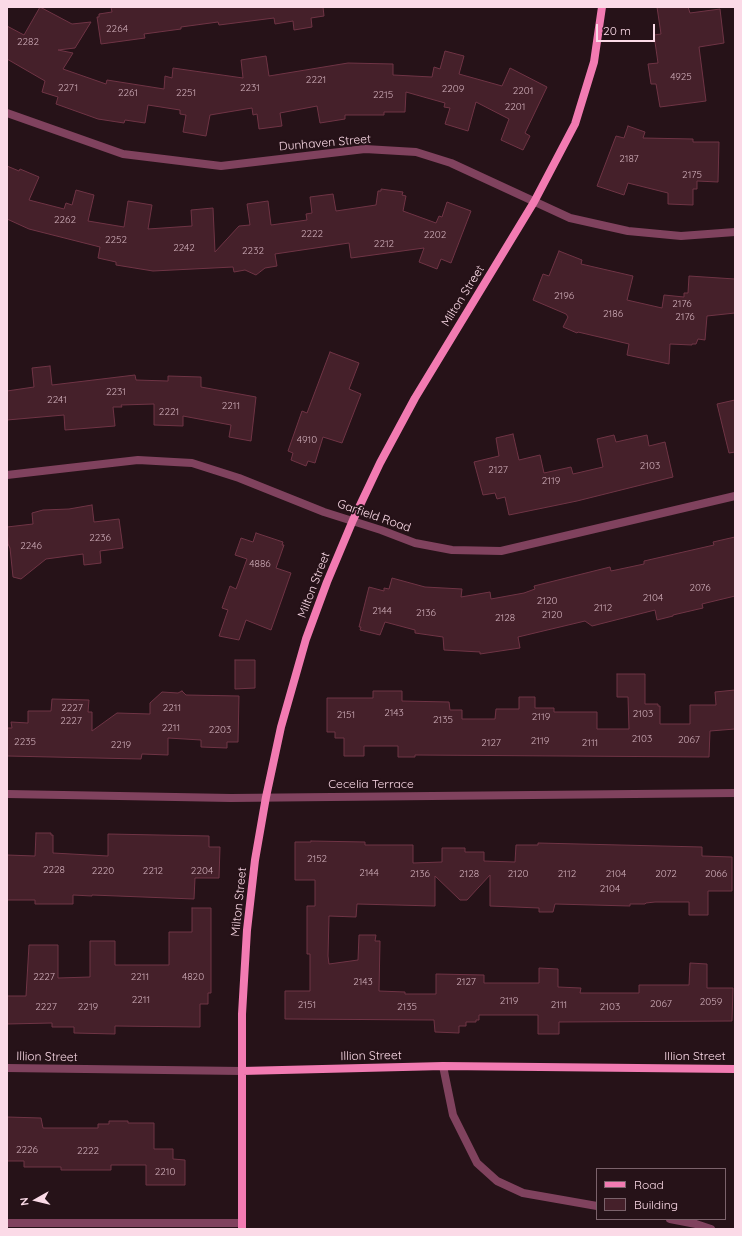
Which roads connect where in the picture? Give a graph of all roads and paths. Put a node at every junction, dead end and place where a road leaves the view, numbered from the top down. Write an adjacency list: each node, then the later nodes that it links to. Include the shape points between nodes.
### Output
1 (602, 7): 3 (main road, Milton Street, via 594,62 575,124)
2 (7, 113): 3 (street, Dunhaven Street, via 122,154 221,166 365,149 416,152 451,163)
3 (534, 202): 4 (street, Dunhaven Street, via 570,218 628,231 681,236); 7 (main road, Milton Street, via 415,398)
4 (735, 232)
5 (7, 475): 7 (street, Garfield Road, via 138,460 192,463 239,478 324,512)
6 (735, 496): 7 (street, Garfield Road, via 501,551 452,550 415,543)
7 (353, 520): 10 (main road, Milton Street, via 306,638 281,727)
8 (7, 794): 10 (street, Cecelia Terrace)
9 (735, 794): 10 (street, Cecelia Terrace)
10 (266, 797): 14 (main road, Milton Street, via 247,930 242,1014)
11 (443, 1066): 13 (main road, Illion Street); 14 (main road, Illion Street); 15 (street, via 453,1115 477,1163 497,1181 523,1193)
12 (7, 1068): 14 (street, Illion Street)
13 (735, 1069)
14 (242, 1071): 18 (main road, Milton Street)
15 (596, 1206)
16 (675, 1220): 19 (street)
17 (7, 1223): 18 (street)
18 (242, 1226)
19 (711, 1229)

